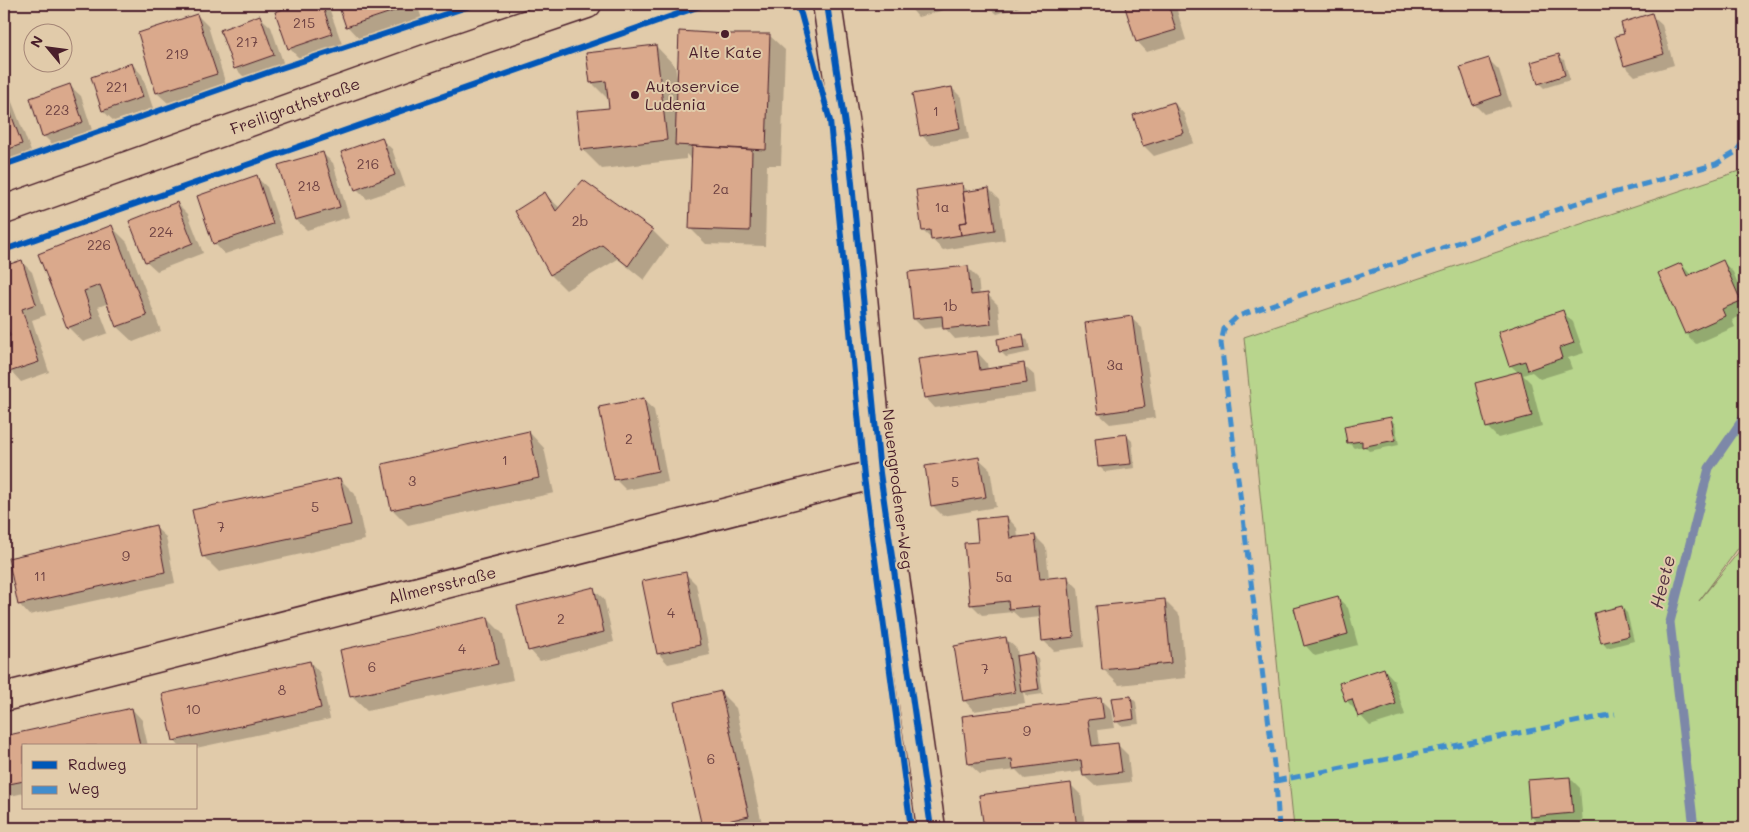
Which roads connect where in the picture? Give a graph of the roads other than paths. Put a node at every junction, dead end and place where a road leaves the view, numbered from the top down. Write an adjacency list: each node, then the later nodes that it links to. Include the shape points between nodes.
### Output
1 (587, 4): 3 (street, Freiligrathstraße)
2 (827, 4): 4 (street, Neuengrodener Weg, via 849,152)
3 (4, 210)
4 (880, 473): 5 (street, Allmersstraße); 6 (street, Neuengrodener Weg)
5 (4, 697)
6 (931, 828)

